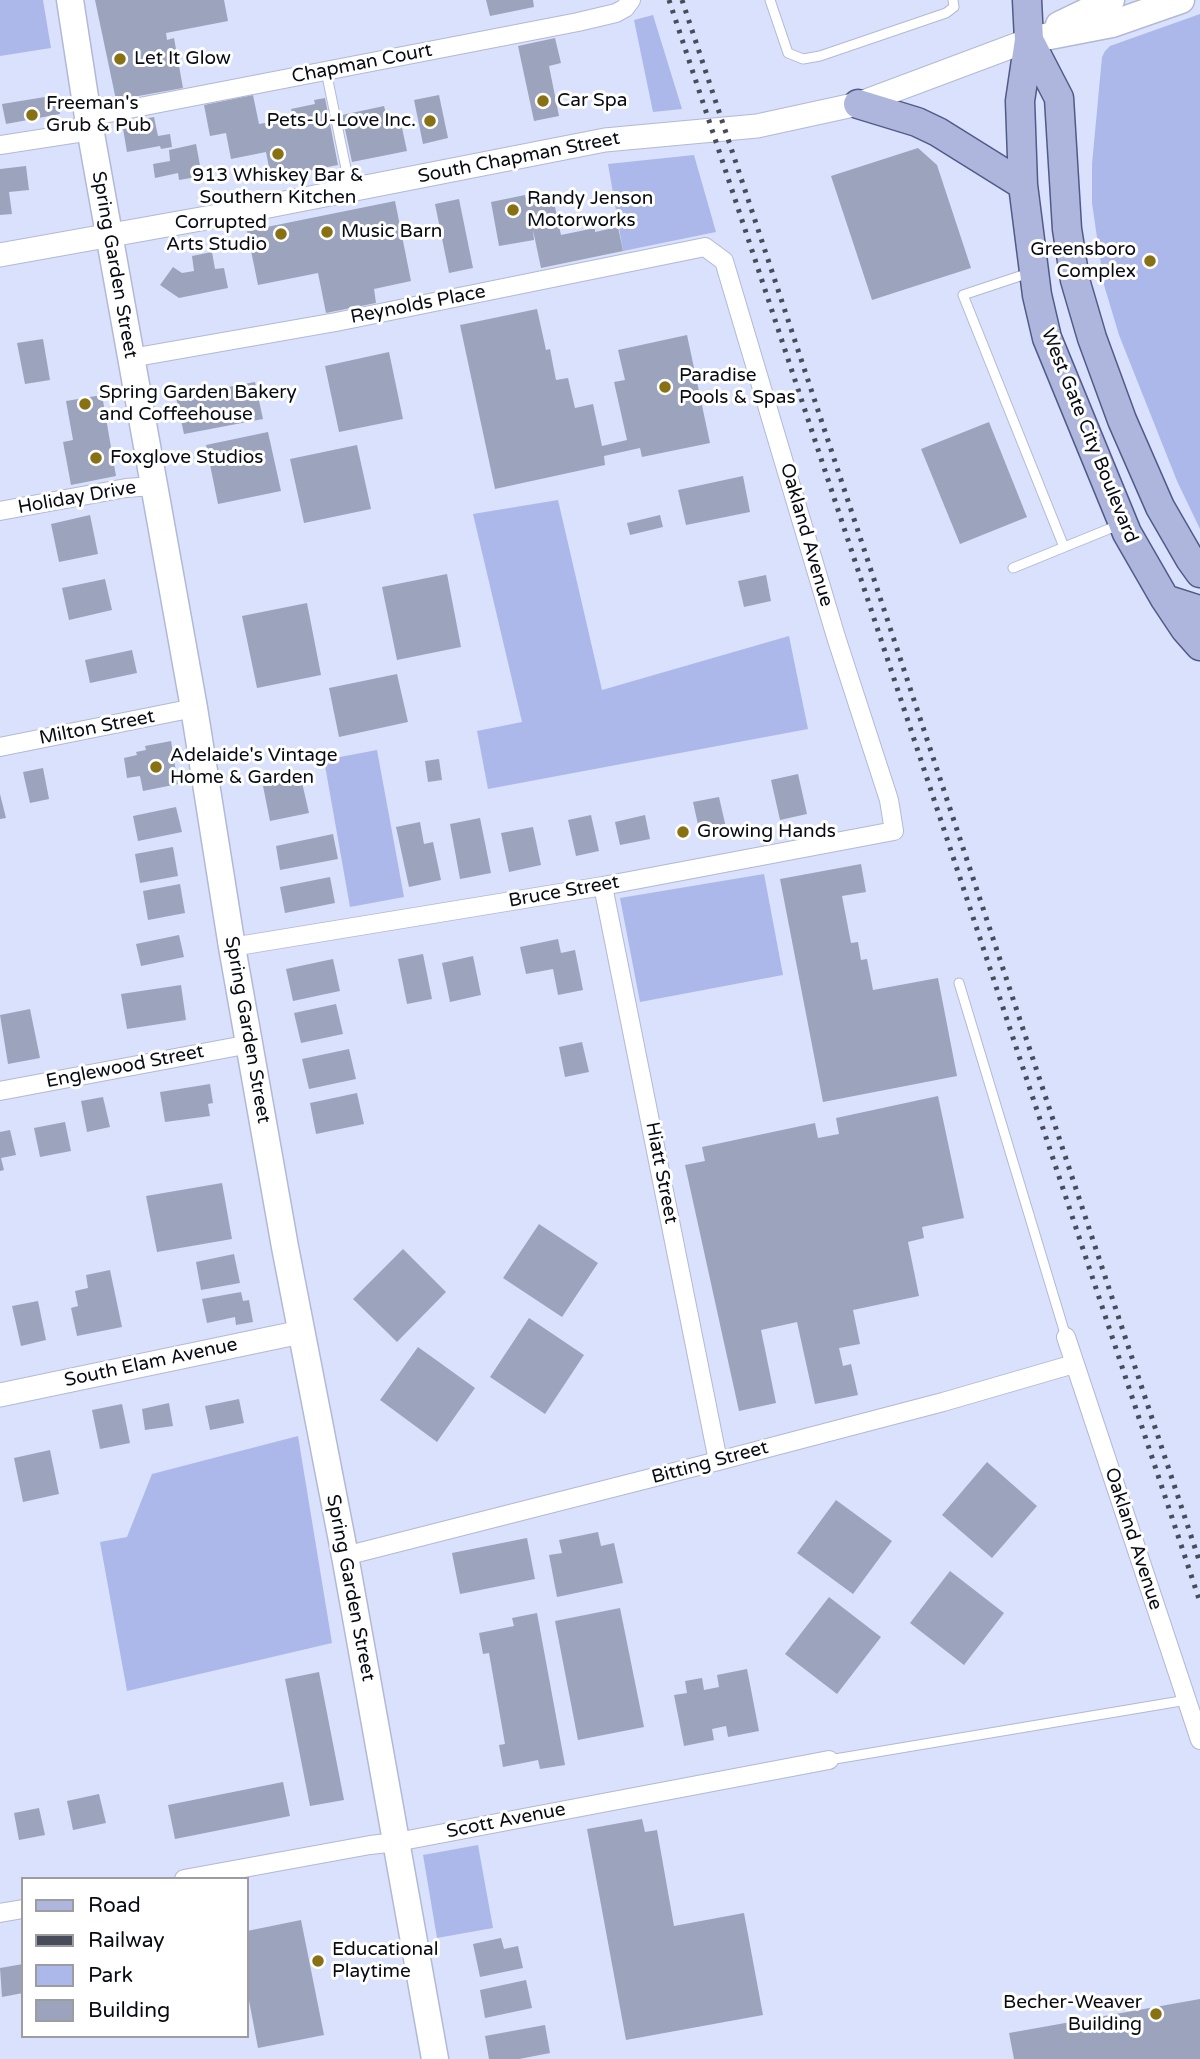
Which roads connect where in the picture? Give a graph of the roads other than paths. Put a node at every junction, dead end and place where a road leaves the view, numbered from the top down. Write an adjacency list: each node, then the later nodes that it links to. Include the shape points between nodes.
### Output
1 (70, 0): 11 (main road, Spring Garden Street)
2 (631, 0): 9 (street, Chapman Court, via 615,13 578,22)
3 (771, 0): 4 (lane, via 789,53 803,59 946,13 954,7)
4 (953, 0)
5 (1027, 0): 8 (main road, West Gate City Boulevard)
6 (1111, 0): 8 (main road)
7 (1181, 0): 8 (main road, via 1112,24)
8 (1030, 40): 10 (street, South Chapman Street); 13 (main road, West Gate City Boulevard, via 1020,101); 24 (main road, West Gate City Boulevard, via 1059,98 1068,229 1075,280 1091,338 1160,507)
9 (326, 71): 11 (street, Chapman Court); 14 (lane)
10 (858, 104): 13 (main road, via 927,127); 14 (street, South Chapman Street, via 757,126 605,140)
11 (89, 124): 12 (street, Chapman Court); 15 (main road, Spring Garden Street)
12 (0, 145)
13 (1023, 185): 18 (main road, West Gate City Boulevard)
14 (351, 190): 15 (street, South Chapman Street)
15 (109, 235): 17 (street, South Chapman Street); 19 (main road, Spring Garden Street)
16 (705, 247): 19 (street, Reynolds Place, via 336,322); 31 (street, Oakland Avenue, via 724,261 889,800)
17 (0, 255)
18 (1034, 271): 22 (main road, West Gate City Boulevard, via 1047,338); 23 (lane, via 963,295)
19 (131, 358): 20 (main road, Spring Garden Street)
20 (153, 486): 21 (street, Holiday Drive); 29 (main road, Spring Garden Street)
21 (0, 511)
22 (1123, 523): 23 (lane); 26 (main road, West Gate City Boulevard)
23 (1064, 547): 25 (lane)
24 (1196, 562)
25 (1013, 568)
26 (1165, 599): 27 (main road); 28 (main road, West Gate City Boulevard)
27 (1200, 614)
28 (1200, 646)
29 (194, 708): 30 (street, Milton Street); 33 (main road, Spring Garden Street)
30 (0, 747)
31 (894, 831): 32 (street, Bruce Street)
32 (603, 886): 33 (street, Bruce Street); 41 (street, Hiatt Street)
33 (232, 947): 35 (main road, Spring Garden Street)
34 (959, 983): 38 (lane)
35 (250, 1044): 36 (street, Englewood Street); 37 (main road, Spring Garden Street)
36 (0, 1091)
37 (301, 1332): 40 (street, South Elam Avenue); 42 (main road, Spring Garden Street)
38 (1066, 1338): 39 (street, Oakland Avenue)
39 (1074, 1364): 41 (street, Bitting Street); 43 (street, Oakland Avenue)
40 (0, 1395)
41 (718, 1461): 42 (street, Bitting Street)
42 (345, 1556): 46 (main road, Spring Garden Street)
43 (1187, 1700): 44 (street, Oakland Avenue); 45 (lane)
44 (1200, 1740)
45 (829, 1760): 46 (street, Scott Avenue)
46 (397, 1842): 47 (street, Scott Avenue); 50 (main road, Spring Garden Street)
47 (195, 1877)
48 (21, 1909): 49 (street)
49 (0, 1913)
50 (435, 2059)

